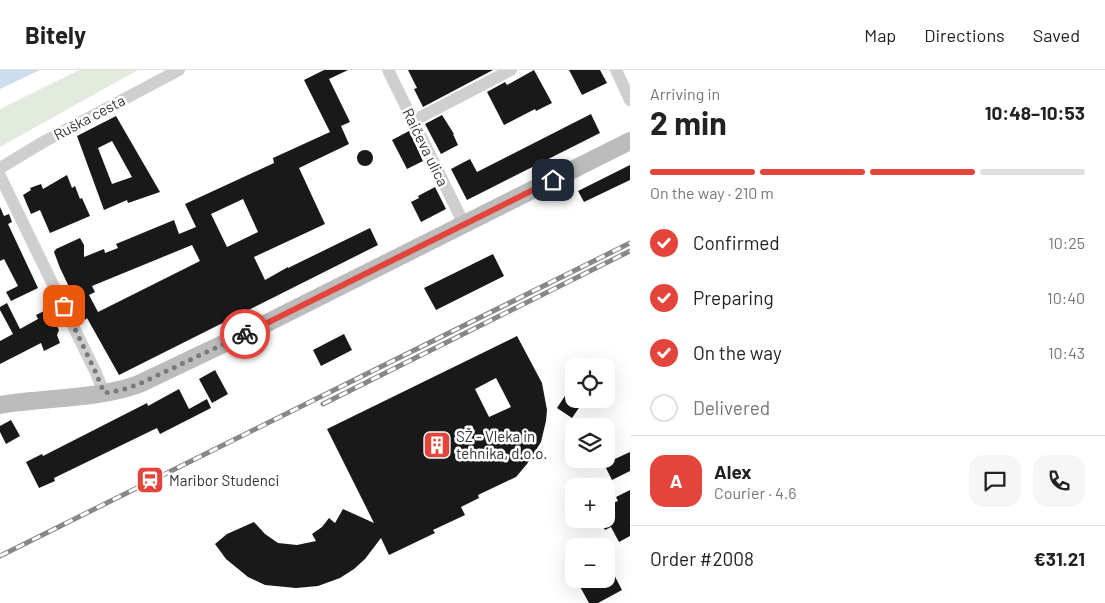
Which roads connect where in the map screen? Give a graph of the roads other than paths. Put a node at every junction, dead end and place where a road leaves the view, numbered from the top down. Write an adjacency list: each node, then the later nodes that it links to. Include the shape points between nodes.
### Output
1 (180, 70): 8 (street, Ruška cesta)
2 (388, 70): 6 (street, Raičeva ulica)
3 (511, 70): 6 (street)
4 (616, 70): 5 (street)
5 (630, 100)
6 (414, 121): 10 (street, Raičeva ulica)
7 (630, 141): 10 (street)
8 (0, 168)
9 (0, 176): 11 (street)
10 (464, 224): 11 (street, via 164,372 130,387)
11 (104, 393): 12 (street)
12 (0, 405)

